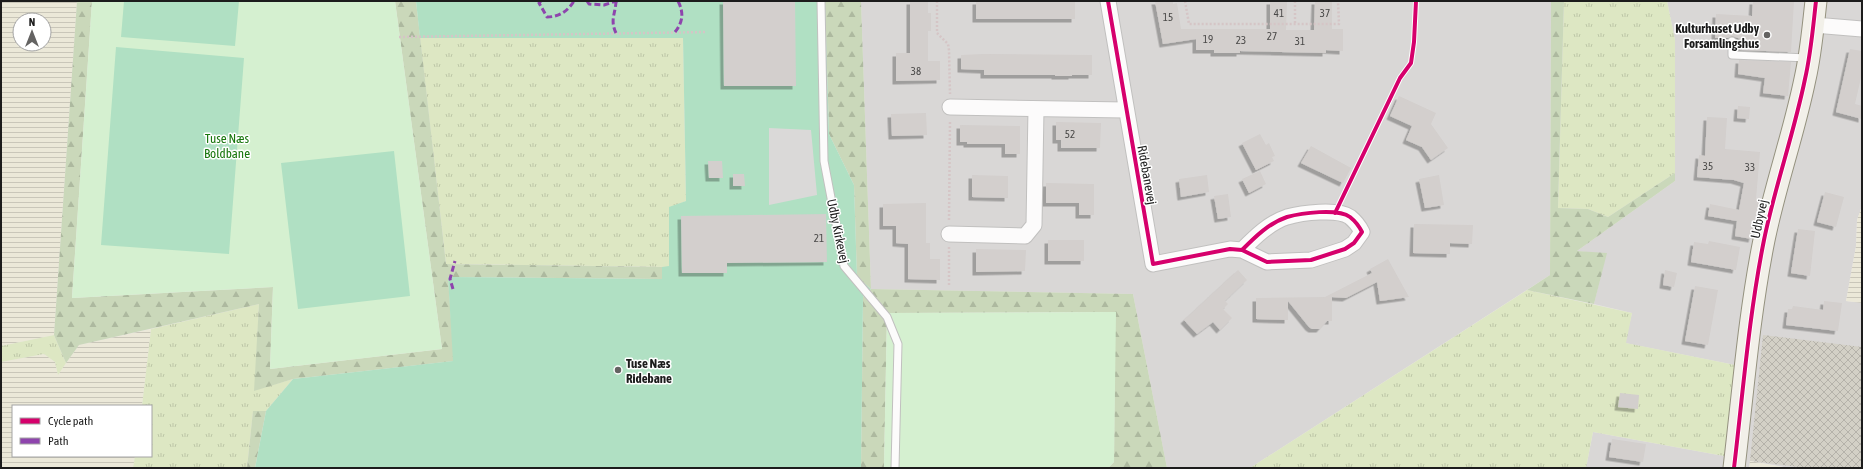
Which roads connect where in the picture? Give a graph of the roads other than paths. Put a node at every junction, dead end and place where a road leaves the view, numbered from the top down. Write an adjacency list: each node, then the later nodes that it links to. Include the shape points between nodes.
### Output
1 (821, 1): 13 (lane, Udby Kirkevej, via 824,161 844,266 887,318 898,344)
2 (1108, 1): 10 (street, Ridebanevej)
3 (1816, 1): 4 (street, Udbyvej)
4 (1814, 25): 5 (street); 7 (street, Udbyvej)
5 (1862, 29)
6 (1732, 41): 7 (lane, via 1732,55)
7 (1809, 58): 14 (street, Udbyvej, via 1764,241)
8 (950, 107): 9 (street)
9 (1036, 109): 10 (street); 11 (street, via 1034,225 1025,236)
10 (1125, 110): 12 (street, Ridebanevej, via 1153,264 1230,249)
11 (949, 234)
12 (1242, 250): 12 (street, Ridebanevej, via 1258,233 1286,218 1310,213 1350,216 1362,232 1354,243 1345,249 1311,260 1268,262)
13 (895, 468)
14 (1734, 468)

